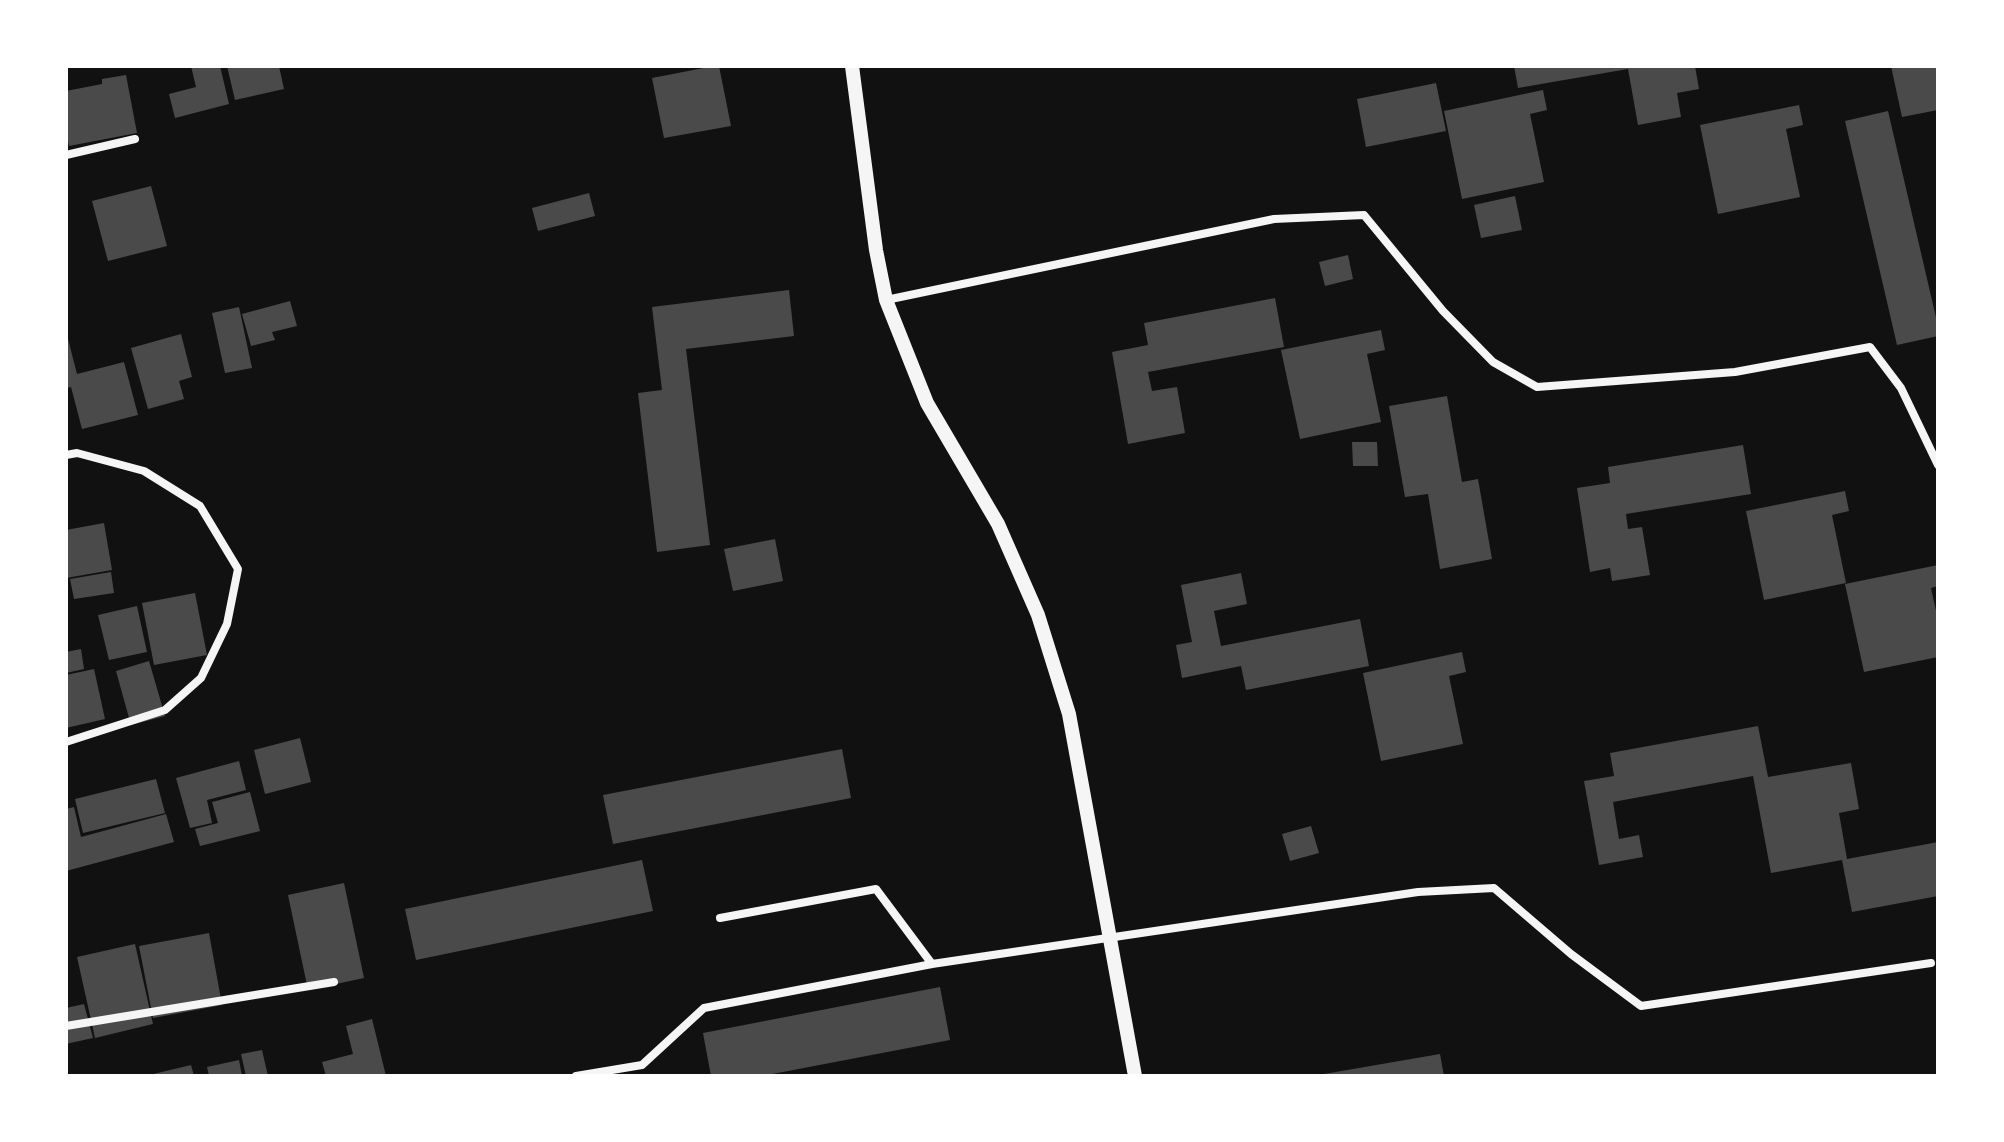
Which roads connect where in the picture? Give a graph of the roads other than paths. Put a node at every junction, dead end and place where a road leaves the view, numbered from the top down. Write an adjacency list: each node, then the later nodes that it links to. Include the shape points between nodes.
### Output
1 (852, 66): 4 (street)
2 (135, 139): 3 (street)
3 (66, 155)
4 (886, 300): 6 (street, via 1274,219 1364,215 1493,362 1537,387 1735,372 1870,347 1901,388); 9 (street, via 927,403 998,524 1038,615 1069,714)
5 (66, 455): 7 (street, via 77,453 144,471 200,506 238,569 227,624 201,678 165,710)
6 (1938, 465)
7 (66, 742)
8 (720, 918): 11 (street, via 876,889)
9 (1109, 937): 10 (street, via 1418,892 1494,888 1641,1006); 11 (street); 15 (street)
10 (1931, 963)
11 (932, 964): 14 (street, via 704,1008 642,1065)
12 (334, 982): 13 (street)
13 (66, 1026)
14 (576, 1076)
15 (1135, 1076)

